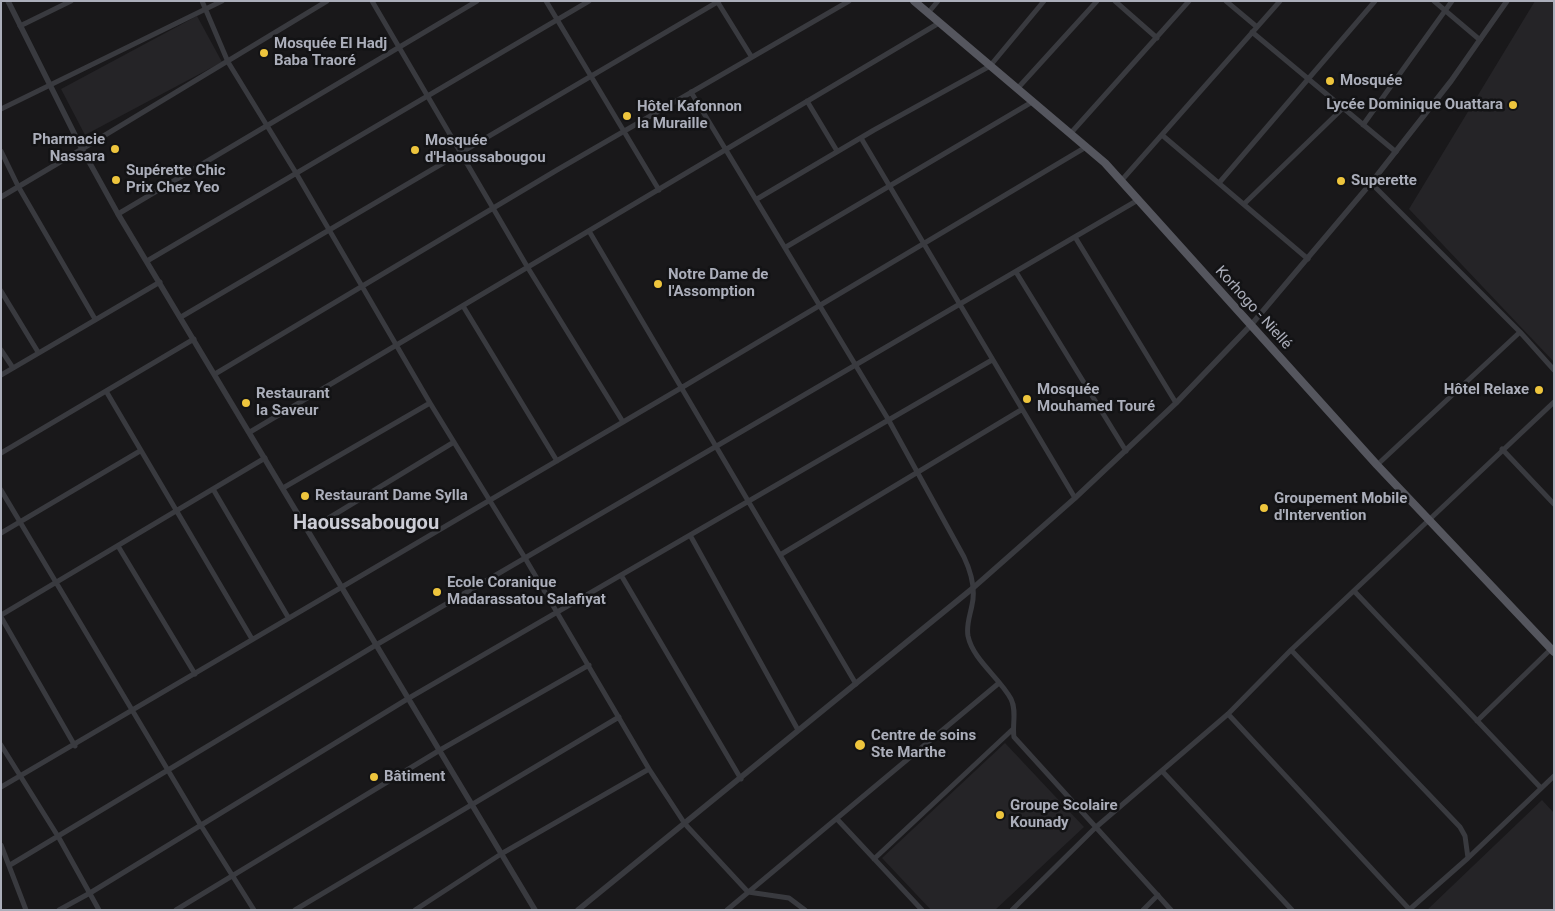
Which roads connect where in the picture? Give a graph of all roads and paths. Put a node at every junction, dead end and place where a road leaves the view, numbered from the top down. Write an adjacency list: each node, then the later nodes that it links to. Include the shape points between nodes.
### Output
1 (8, 1): 29 (street)
2 (72, 1): 29 (street)
3 (202, 1): 24 (street)
4 (222, 1): 24 (street)
5 (328, 1): 36 (street)
6 (372, 1): 34 (street)
7 (477, 1): 34 (street)
8 (546, 1): 27 (street)
9 (589, 1): 27 (street)
10 (849, 1): 35 (street)
11 (914, 1): 26 (main road, Korhogo - Niellé)
12 (938, 1): 26 (street)
13 (1044, 1): 37 (street)
14 (1096, 1): 41 (street)
15 (1115, 1): 32 (street)
16 (1189, 1): 32 (street)
17 (1226, 1): 30 (street)
18 (1280, 1): 30 (street)
19 (1375, 1): 39 (street)
20 (1434, 1): 25 (street)
21 (1452, 1): 25 (street)
22 (1507, 1): 33 (street)
23 (718, 2): 35 (street); 38 (street)
24 (206, 9): 36 (street); 40 (street)
25 (1445, 11): 33 (street); 49 (street)
26 (928, 13): 28 (main road, Korhogo - Niellé)
27 (558, 20): 38 (street); 43 (street)
28 (939, 23): 37 (main road, Korhogo - Niellé); 44 (street)
29 (20, 26): 40 (street)
30 (1257, 26): 31 (street)
31 (1252, 32): 39 (street); 52 (street)
32 (1156, 38): 51 (street)
33 (1480, 40): 59 (street)
34 (399, 47): 43 (street); 48 (street)
35 (751, 56): 42 (street)
36 (228, 62): 48 (street); 55 (street)
37 (990, 66): 41 (main road, Korhogo - Niellé); 53 (street)
38 (591, 77): 50 (street); 60 (street)
39 (1308, 79): 46 (street); 63 (street)
40 (50, 86): 47 (street); 55 (street)
41 (1017, 89): 45 (main road, Korhogo - Niellé)
42 (691, 92): 50 (street); 56 (street)
43 (428, 96): 60 (street); 61 (street)
44 (807, 101): 56 (street); 58 (street)
45 (1032, 102): 51 (main road, Korhogo - Niellé); 66 (street)
46 (1342, 109): 49 (street); 71 (street)
47 (1, 110)
48 (267, 125): 61 (street); 73 (street)
49 (1362, 125): 59 (street)
50 (624, 132): 67 (street); 72 (street)
51 (1070, 134): 54 (main road, Korhogo - Niellé)
52 (1162, 135): 62 (street); 63 (street)
53 (861, 138): 58 (street); 66 (street)
54 (1086, 148): 62 (main road, Korhogo - Niellé); 77 (street)
55 (82, 149): 65 (street); 73 (street)
56 (727, 150): 67 (street); 69 (street)
57 (1, 151): 65 (street)
58 (837, 152): 69 (street)
59 (1396, 152): 64 (street)
60 (461, 154): 72 (street); 74 (street)
61 (296, 173): 74 (street); 80 (street)
62 (1121, 181): 70 (main road, Korhogo - Niellé)
63 (1219, 183): 71 (street)
64 (1371, 183): 79 (street); 92 (street)
65 (18, 186): 68 (street); 90 (street)
66 (889, 186): 77 (street); 78 (street)
67 (659, 190): 75 (street)
68 (1, 196)
69 (757, 199): 78 (street)
70 (1138, 200): 76 (street); 91 (main road, Korhogo - Niellé)
71 (1244, 204): 79 (street)
72 (493, 208): 81 (street); 84 (street)
73 (118, 214): 80 (street)
74 (329, 231): 84 (street); 89 (street)
75 (589, 231): 81 (street); 103 (street)
76 (1076, 237): 82 (street); 107 (street)
77 (925, 244): 86 (street); 88 (street)
78 (786, 247): 88 (street)
79 (1308, 259): 91 (street)
80 (147, 261): 83 (street)
81 (528, 268): 87 (street); 110 (street)
82 (1016, 272): 86 (street); 116 (street)
83 (160, 282): 89 (street); 90 (street)
84 (364, 288): 94 (street); 101 (street)
85 (1, 291): 96 (street)
86 (961, 304): 97 (street); 98 (street)
87 (463, 306): 94 (street); 119 (street)
88 (820, 306): 98 (street); 103 (street)
89 (181, 317): 93 (street)
90 (95, 319): 96 (street)
91 (1251, 325): 107 (street); 120 (main road, Korhogo - Niellé)
92 (1520, 332): 100 (street); 120 (street)
93 (194, 339): 101 (street); 104 (street)
94 (397, 345): 106 (street); 111 (street)
95 (1, 350): 99 (street)
96 (38, 352): 99 (street)
97 (992, 360): 108 (street); 109 (street)
98 (856, 366): 109 (street); 113 (street)
99 (13, 368): 102 (street)
100 (1554, 370)
101 (215, 374): 111 (street)
102 (1, 375)
103 (681, 388): 110 (street); 113 (street)
104 (106, 391): 115 (street); 117 (street)
105 (1554, 402): 114 (street)
106 (430, 403): 112 (street); 122 (street)
107 (1176, 403): 116 (street)
108 (1021, 410): 121 (street); 125 (street)
109 (888, 420): 121 (street); 127 (street)
110 (622, 422): 119 (street)
111 (250, 432): 118 (street)
112 (454, 442): 126 (street); 132 (street)
113 (716, 447): 127 (street); 137 (street)
114 (1502, 449): 128 (street); 130 (street)
115 (140, 451): 129 (street); 131 (street)
116 (1126, 451): 125 (street)
117 (1, 453)
118 (266, 458): 122 (street); 123 (street)
119 (557, 461): 126 (street)
120 (1377, 466): 130 (main road, Korhogo - Niellé)
121 (918, 471): 136 (street); 141 (street, via 971,571)
122 (283, 488): 132 (street)
123 (213, 489): 129 (street); 145 (street)
124 (1, 490): 131 (street)
125 (1075, 498): 141 (street)
126 (489, 501): 137 (street); 140 (street)
127 (748, 501): 134 (street); 136 (street)
128 (1554, 504)
129 (176, 511): 135 (street); 146 (street)
130 (1428, 520): 142 (street); 149 (main road, Korhogo - Niellé)
131 (20, 522): 133 (street); 139 (street)
132 (309, 530): 140 (street)
133 (1, 533)
134 (690, 535): 138 (street); 160 (street)
135 (118, 546): 139 (street); 151 (street)
136 (780, 555): 152 (street)
137 (525, 558): 143 (street); 147 (street)
138 (621, 575): 143 (street); 169 (street)
139 (55, 583): 144 (street); 155 (street)
140 (341, 587): 145 (street); 147 (street)
141 (973, 588): 152 (street); 153 (street, via 968,637)
142 (1355, 592): 148 (street); 158 (street)
143 (557, 612): 150 (street); 154 (street)
144 (1, 616): 162 (street)
145 (288, 617): 146 (street)
146 (252, 639): 151 (street)
147 (376, 644): 154 (street); 164 (street)
148 (1291, 650): 156 (street); 180 (street, via 1460,827)
149 (1552, 651): 158 (street)
150 (589, 665): 157 (street); 163 (street)
151 (195, 674): 155 (street)
152 (856, 684): 160 (street)
153 (999, 684): 159 (street, via 1011,700); 173 (street)
154 (409, 698): 163 (street); 174 (street)
155 (133, 712): 162 (street); 164 (street)
156 (1228, 714): 166 (street); 203 (street)
157 (619, 717): 165 (street); 172 (street)
158 (1477, 721): 171 (street)
159 (1013, 729): 176 (street, via 1014,737); 181 (street)
160 (798, 730): 169 (street)
161 (1, 745): 167 (street)
162 (75, 746): 167 (street)
163 (440, 750): 172 (street); 183 (street)
164 (168, 769): 174 (street); 177 (street)
165 (649, 769): 175 (street); 179 (street)
166 (1162, 771): 176 (street); 202 (street)
167 (20, 776): 170 (street); 177 (street)
168 (1554, 776): 171 (street)
169 (741, 779): 175 (street)
170 (1, 787)
171 (1541, 788): 180 (street)
172 (472, 804): 179 (street); 192 (street)
173 (837, 819): 181 (street); 184 (street)
174 (200, 824): 183 (street); 185 (street)
175 (685, 824): 184 (street); 195 (street)
176 (1095, 828): 186 (street); 199 (street)
177 (58, 838): 182 (street); 185 (street)
178 (1, 845): 182 (street)
179 (501, 854): 193 (street); 194 (street)
180 (1468, 858): 203 (street)
181 (874, 859): 198 (street)
182 (10, 865): 187 (street)
183 (232, 876): 190 (street); 191 (street)
184 (748, 892): 196 (street); 197 (street, via 789,898)
185 (90, 893): 188 (street); 189 (street)
186 (1158, 895): 200 (street); 201 (street)
187 (26, 910)
188 (59, 910)
189 (100, 910)
190 (176, 910)
191 (254, 910)
192 (295, 910)
193 (415, 910)
194 (535, 910)
195 (578, 910)
196 (727, 910)
197 (805, 910)
198 (922, 910)
199 (1012, 910)
200 (1143, 910)
201 (1171, 910)
202 (1292, 910)
203 (1410, 910)

